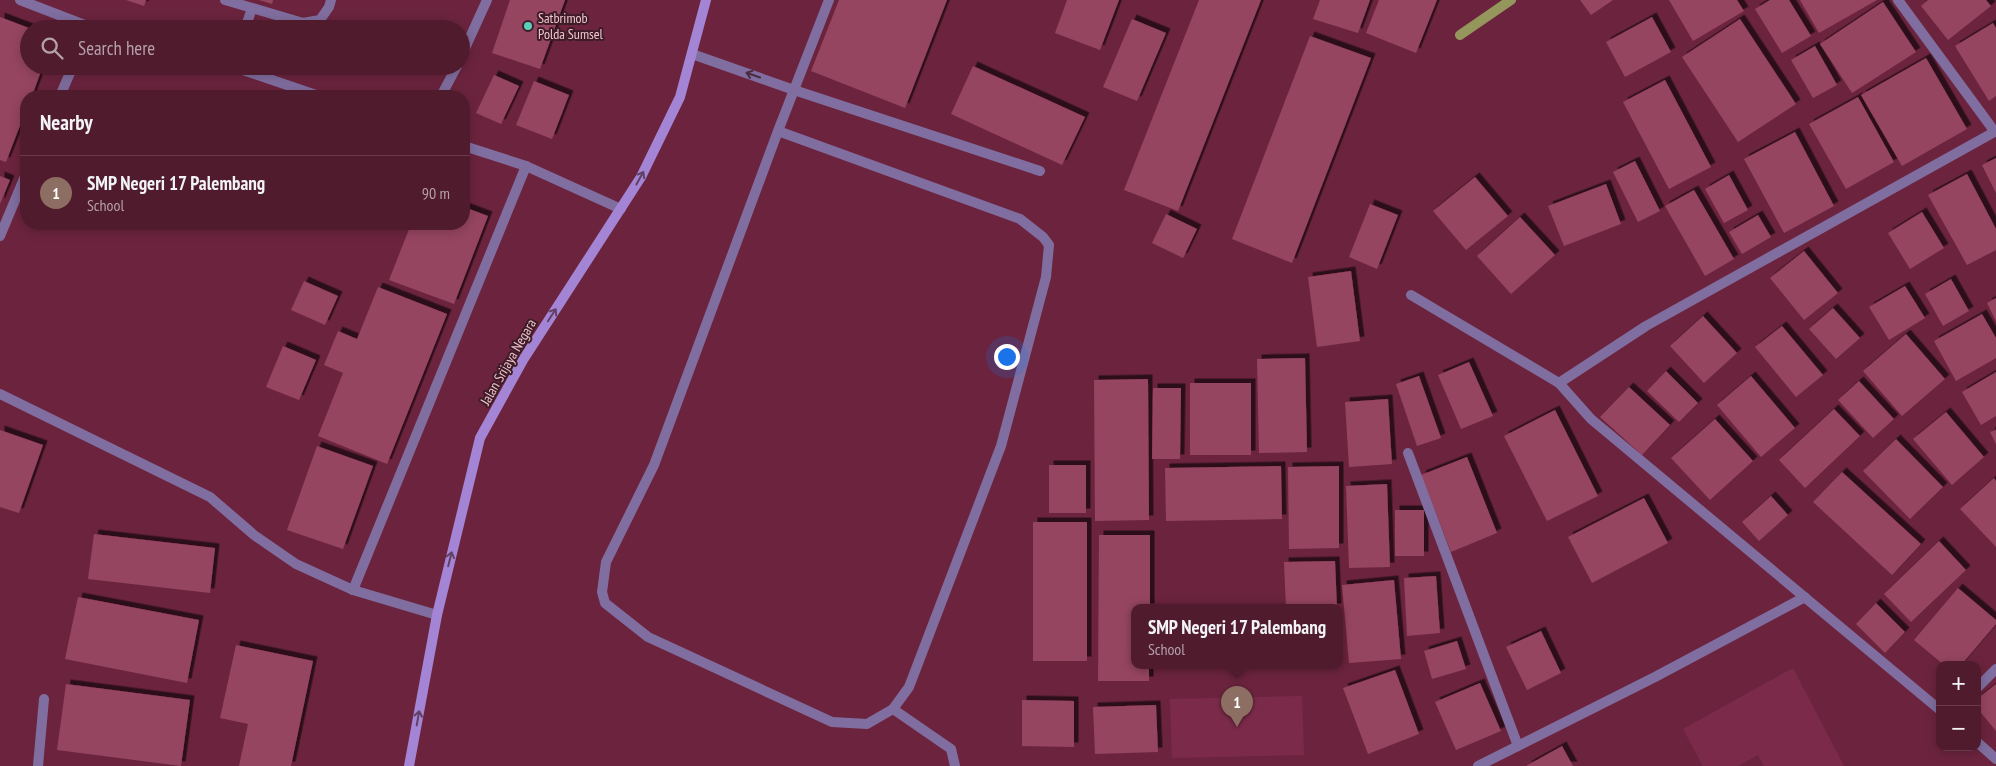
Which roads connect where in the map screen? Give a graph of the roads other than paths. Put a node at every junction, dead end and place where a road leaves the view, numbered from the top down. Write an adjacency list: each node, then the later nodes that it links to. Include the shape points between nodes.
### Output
1 (20, 0): 9 (street)
2 (225, 0): 8 (street)
3 (332, 0): 12 (street)
4 (487, 0): 13 (street)
5 (706, 0): 14 (main road, Jalan Srijaya Negara)
6 (829, 0): 21 (street)
7 (1898, 0): 23 (street)
8 (252, 8): 10 (street); 11 (street)
9 (71, 20)
10 (248, 20)
11 (293, 20)
12 (320, 20)
13 (470, 37)
14 (692, 54): 21 (street, one-way to 14); 28 (main road, Jalan Srijaya Negara, one-way to 14, via 641,177 680,97)
15 (68, 75): 18 (street)
16 (258, 75): 19 (street)
17 (452, 75): 20 (street)
18 (62, 90)
19 (302, 90)
20 (444, 90)
21 (794, 90): 22 (street); 26 (street)
22 (778, 131): 41 (street, via 1020,218 1049,245 1046,277 1001,446 909,687); 41 (street, via 654,465 606,562 602,592 605,604 648,637 832,722 867,724)
23 (1996, 131): 31 (street, via 1646,326)
24 (470, 148): 25 (street)
25 (526, 166): 28 (street); 34 (street)
26 (1040, 171)
27 (20, 188): 29 (street)
28 (621, 209): 36 (main road, Jalan Srijaya Negara, one-way to 28, via 480,438 523,360)
29 (0, 236)
30 (1411, 295): 31 (street)
31 (1559, 383): 35 (street, via 1591,419)
32 (0, 394): 34 (street, via 210,497 254,535 296,564)
33 (1408, 453): 42 (street)
34 (353, 590): 36 (street)
35 (1805, 597): 40 (street); 42 (street, via 1655,678)
36 (436, 615): 46 (main road, Jalan Srijaya Negara, one-way to 36)
37 (1996, 669): 38 (street)
38 (1981, 684)
39 (44, 700): 45 (street)
40 (1936, 707)
41 (893, 709): 47 (street, via 951,749)
42 (1518, 746): 48 (street)
43 (1981, 746): 44 (street)
44 (1996, 759)
45 (38, 766)
46 (409, 766)
47 (955, 766)
48 (1478, 766)

